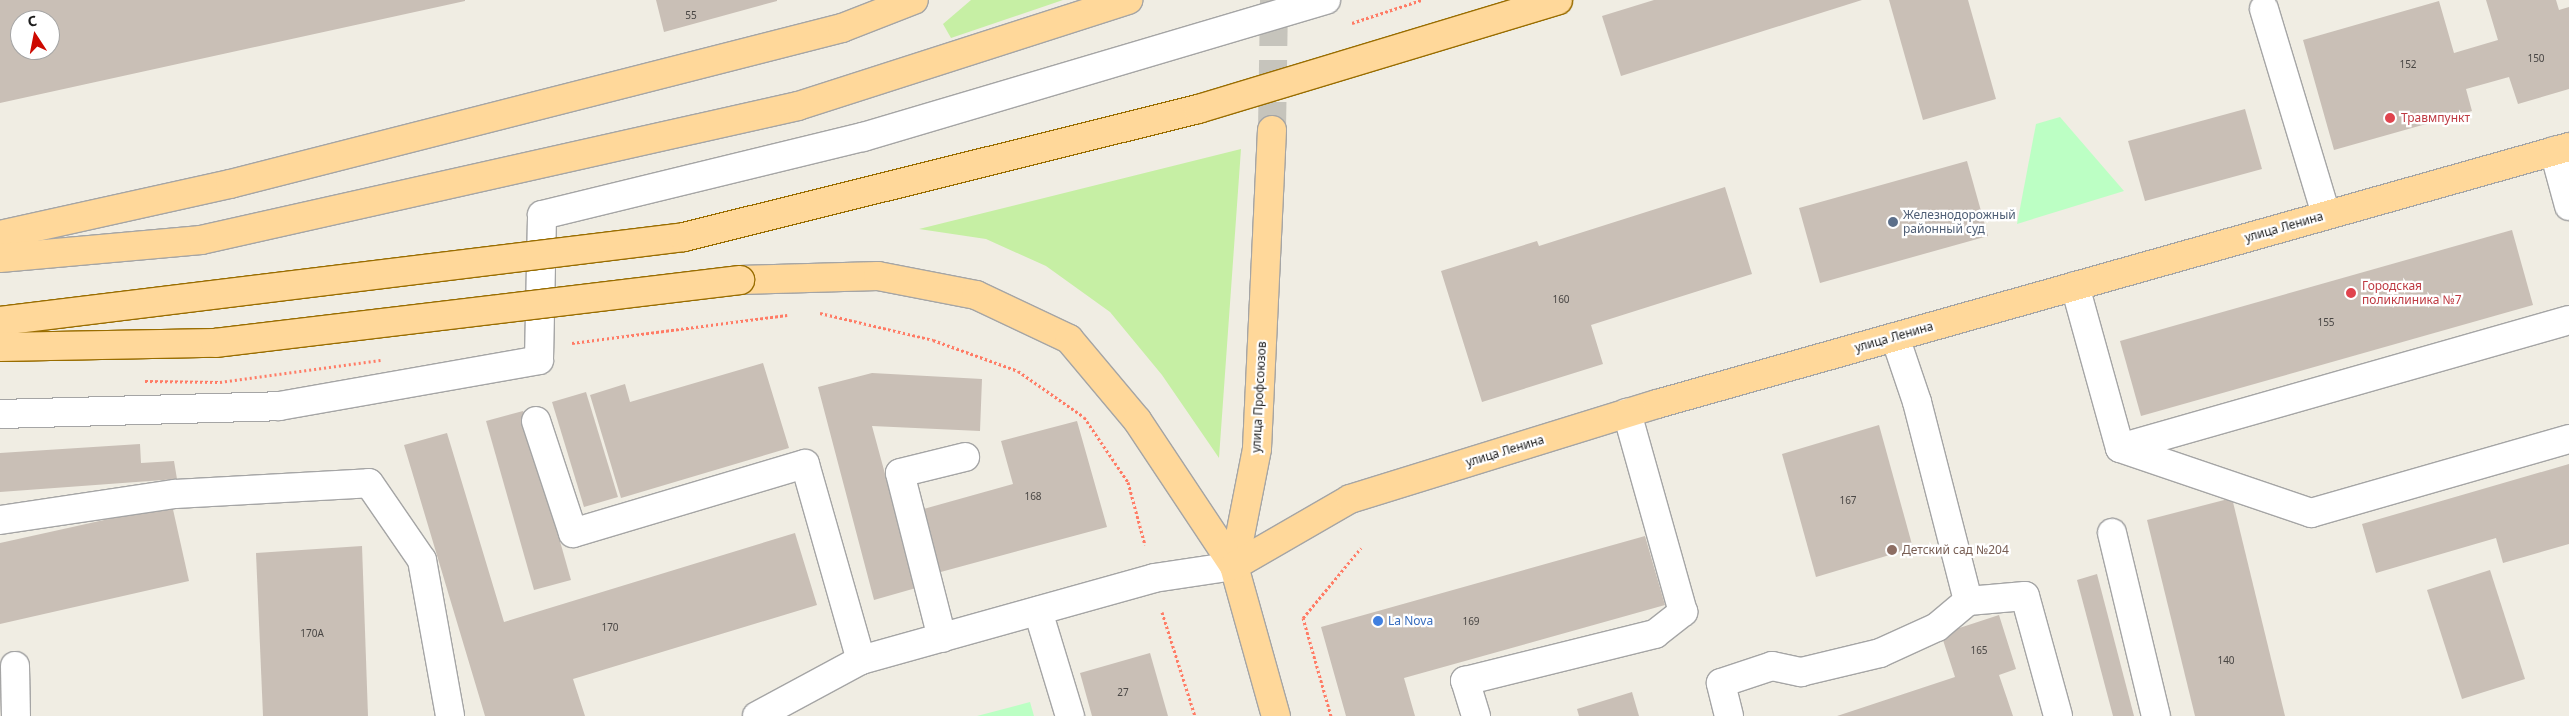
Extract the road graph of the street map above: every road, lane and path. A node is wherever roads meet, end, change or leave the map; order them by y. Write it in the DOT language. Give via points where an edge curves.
graph roads {
  1 [pos="914,0"];
  2 [pos="1128,0"];
  3 [pos="1326,0"];
  4 [pos="1421,0"];
  5 [pos="1558,0"];
  6 [pos="1400,8"];
  7 [pos="2264,8"];
  8 [pos="1272,130"];
  9 [pos="2561,149"];
  10 [pos="2569,206"];
  11 [pos="2326,215"];
  12 [pos="0,235"];
  13 [pos="0,258"];
  14 [pos="2075,286"];
  15 [pos="762,311"];
  16 [pos="789,312"];
  17 [pos="816,312"];
  18 [pos="796,314"];
  19 [pos="2569,320"];
  20 [pos="0,321"];
  21 [pos="1895,337"];
  22 [pos="0,347"];
  23 [pos="540,348"];
  24 [pos="1627,413"];
  25 [pos="0,414"];
  26 [pos="536,421"];
  27 [pos="2569,439"];
  28 [pos="2120,448"];
  29 [pos="965,457"];
  30 [pos="0,520"];
  31 [pos="2112,533"];
  32 [pos="1361,548"];
  33 [pos="1234,566"];
  34 [pos="1154,578"];
  35 [pos="1968,601"];
  36 [pos="1038,611"];
  37 [pos="1166,628"];
  38 [pos="942,638"];
  39 [pos="861,660"];
  40 [pos="14,666"];
  41 [pos="16,716"];
  42 [pos="450,716"];
  43 [pos="757,716"];
  44 [pos="1070,716"];
  45 [pos="1195,716"];
  46 [pos="1276,716"];
  47 [pos="1331,716"];
  48 [pos="1476,716"];
  49 [pos="1730,716"];
  50 [pos="2058,716"];
  51 [pos="2156,716"];
  1 -- 12 [label="main road" via="832,31 230,184"];
  2 -- 13 [label="main road" via="789,108 202,240"];
  3 -- 23 [label="lane" via="863,137 542,215"];
  4 -- 6 [label="path"];
  5 -- 20 [label="main road, bridge" via="1198,109 684,237"];
  7 -- 11 [label="lane"];
  8 -- 33 [label="main road, улица Профсоюзов" via="1257,449"];
  9 -- 10 [label="lane"];
  9 -- 11 [label="main road, улица Ленина"];
  11 -- 14 [label="main road, улица Ленина"];
  14 -- 21 [label="main road, улица Ленина"];
  14 -- 28 [label="lane"];
  15 -- 16 [label="path"];
  17 -- 34 [label="path" via="933,340 1018,371 1084,416 1128,482"];
  18 -- 23 [label="path"];
  19 -- 28 [label="lane"];
  21 -- 24 [label="main road, улица Ленина"];
  21 -- 35 [label="lane" via="1917,402"];
  22 -- 33 [label="main road, bridge" via="215,342 740,280 878,276 976,295 1069,339 1136,420"];
  23 -- 25 [label="lane" via="539,360 279,406"];
  24 -- 33 [label="main road, улица Ленина" via="1350,499"];
  24 -- 48 [label="lane" via="1683,612 1655,634 1465,682"];
  26 -- 39 [label="lane" via="574,533 805,464"];
  27 -- 28 [label="lane" via="2311,512"];
  29 -- 38 [label="lane" via="900,473"];
  30 -- 42 [label="lane" via="175,494 370,483 422,560"];
  31 -- 51 [label="lane"];
  32 -- 47 [label="path" via="1303,618"];
  33 -- 34 [label="lane"];
  33 -- 46 [label="main road, улица Профсоюзов"];
  34 -- 36 [label="lane"];
  35 -- 49 [label="lane" via="1937,627 1880,653 1801,672 1772,666 1721,683"];
  35 -- 50 [label="lane" via="2025,596"];
  36 -- 38 [label="lane"];
  36 -- 44 [label="lane"];
  37 -- 45 [label="path"];
  38 -- 39 [label="lane"];
  39 -- 43 [label="lane"];
  40 -- 41 [label="lane"];
}
